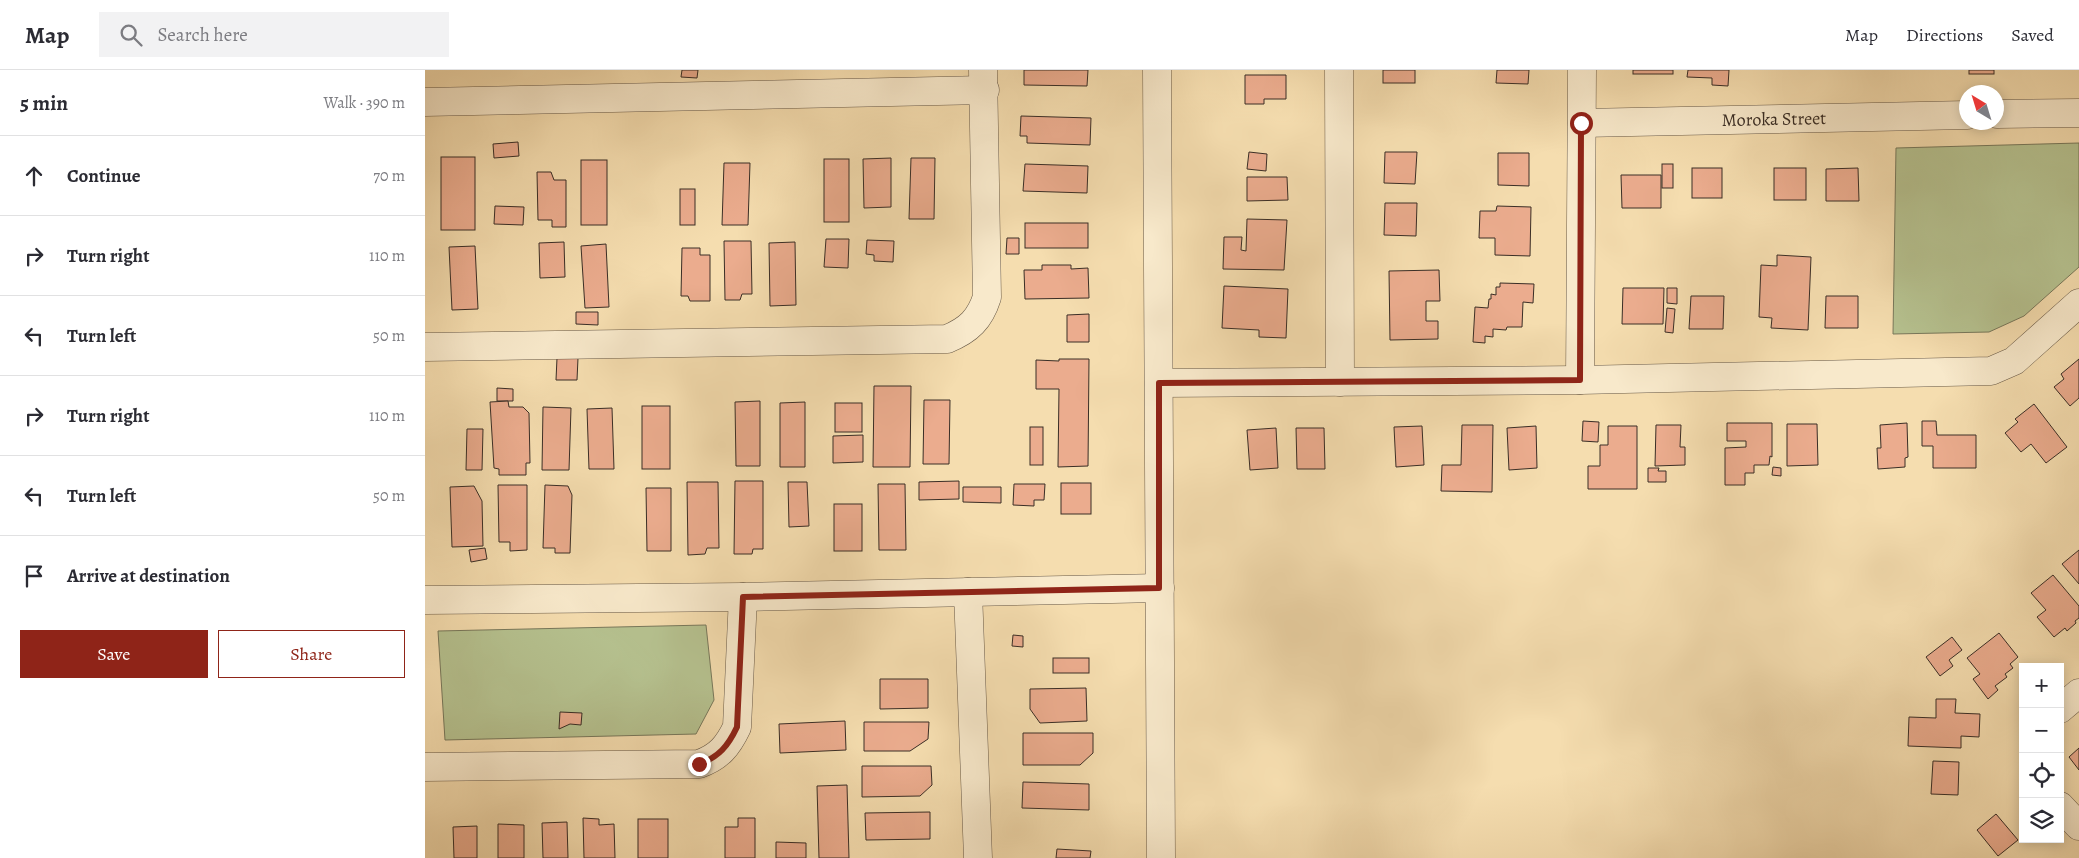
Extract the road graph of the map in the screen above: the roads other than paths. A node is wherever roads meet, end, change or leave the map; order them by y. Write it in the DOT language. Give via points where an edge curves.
graph roads {
  1 [pos="1157,70"];
  2 [pos="1339,70"];
  3 [pos="1582,70"];
  4 [pos="984,80"];
  5 [pos="425,102"];
  6 [pos="2079,112"];
  7 [pos="2004,114"];
  8 [pos="1959,115"];
  9 [pos="1581,123"];
  10 [pos="2079,303"];
  11 [pos="425,347"];
  12 [pos="1580,380"];
  13 [pos="1340,382"];
  14 [pos="1159,383"];
  15 [pos="1159,588"];
  16 [pos="968,592"];
  17 [pos="743,597"];
  18 [pos="425,600"];
  19 [pos="2079,693"];
  20 [pos="2061,708"];
  21 [pos="425,767"];
  22 [pos="2064,810"];
  23 [pos="2079,826"];
  24 [pos="978,858"];
  25 [pos="1161,858"];
  1 -- 14 [label="street"];
  2 -- 13 [label="street"];
  3 -- 9 [label="street"];
  4 -- 5 [label="street"];
  4 -- 11 [label="street" via="987,297 983,311 961,333 947,339"];
  6 -- 7 [label="street"];
  8 -- 9 [label="street, Moroka Street"];
  9 -- 12 [label="street"];
  10 -- 12 [label="street" via="2014,360 1991,371"];
  12 -- 13 [label="street"];
  13 -- 14 [label="street"];
  14 -- 15 [label="street"];
  15 -- 16 [label="street"];
  15 -- 25 [label="street"];
  16 -- 17 [label="street"];
  16 -- 24 [label="street"];
  17 -- 18 [label="street"];
  17 -- 21 [label="street" via="737,727 726,747 711,760 699,764"];
  19 -- 20 [label="street"];
  22 -- 23 [label="street"];
}
